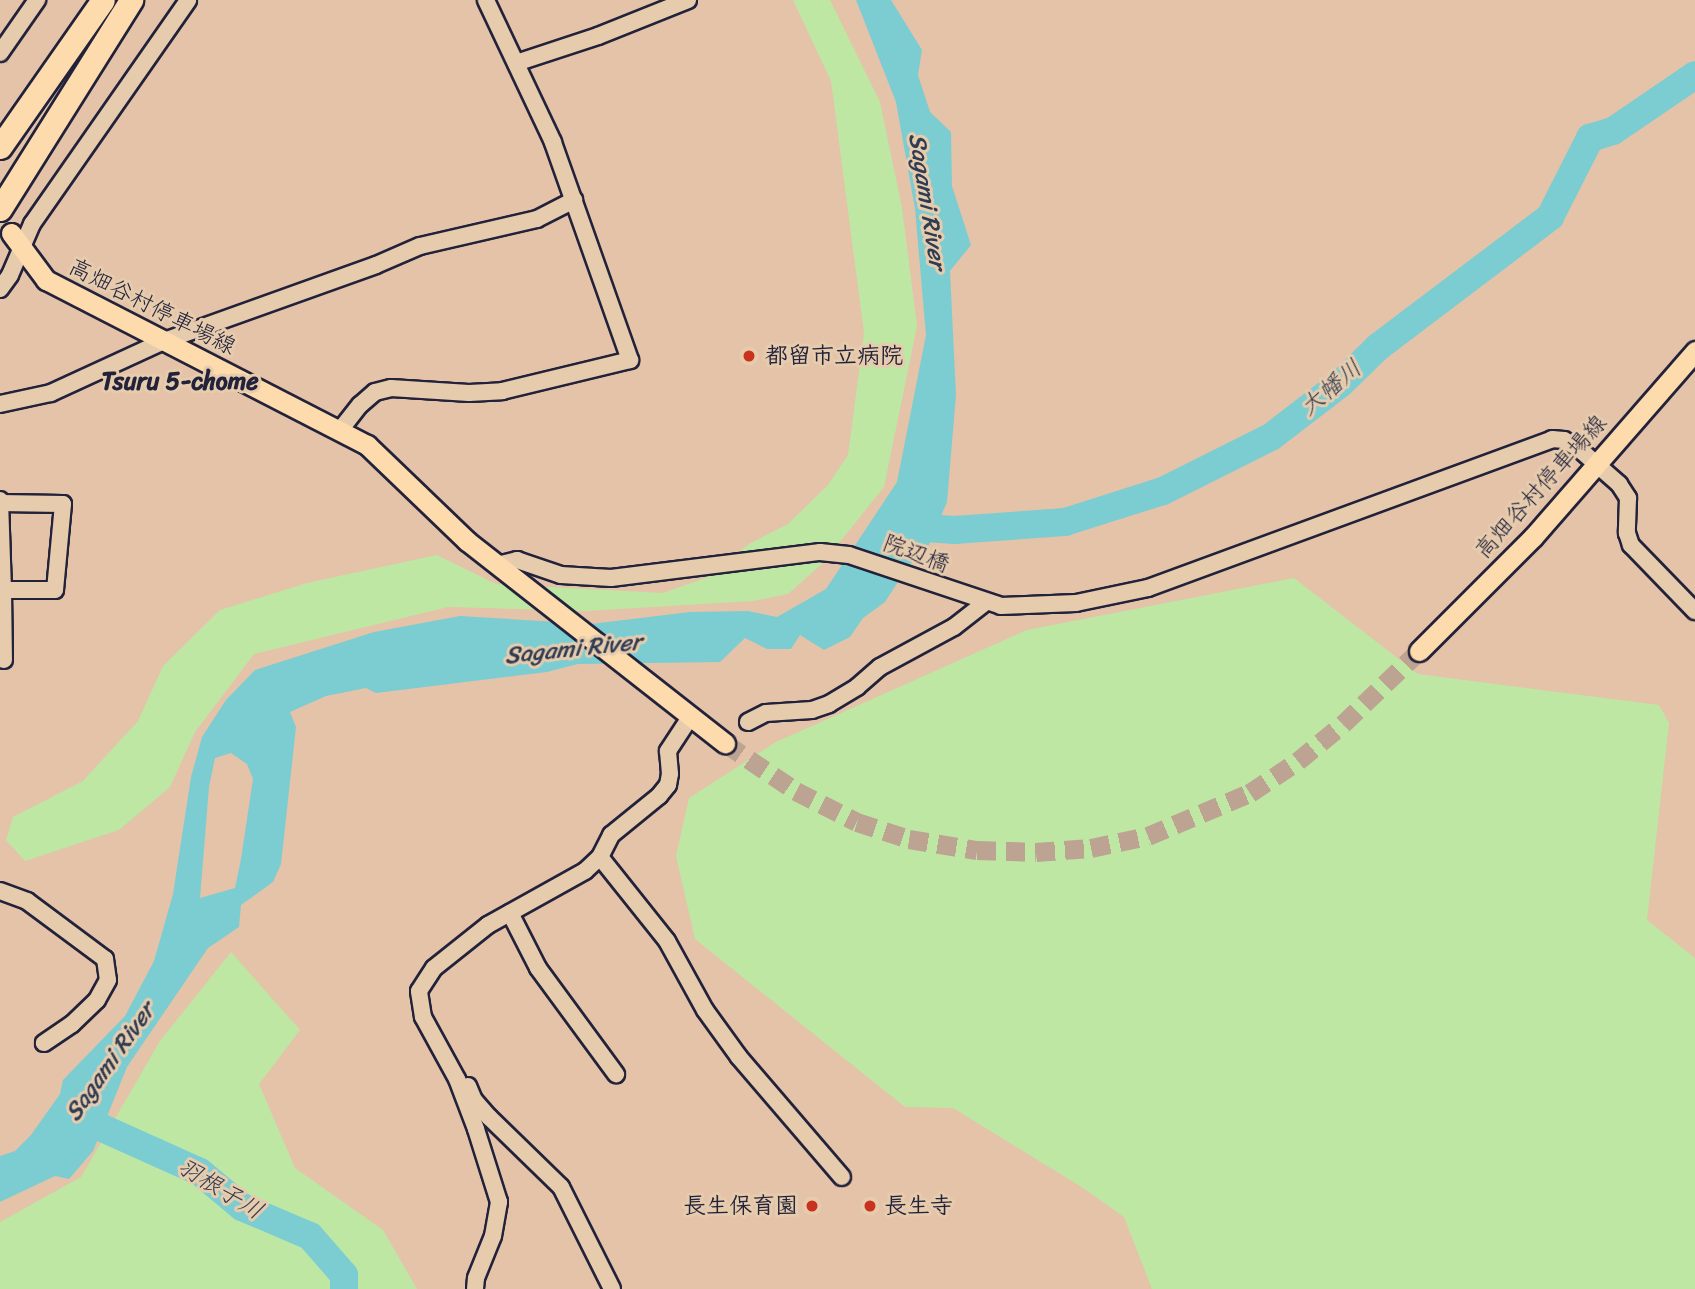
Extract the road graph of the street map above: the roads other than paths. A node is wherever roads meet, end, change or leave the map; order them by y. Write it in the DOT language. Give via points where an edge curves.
graph roads {
  1 [pos="37,0"];
  2 [pos="103,0"];
  3 [pos="130,0"];
  4 [pos="188,0"];
  5 [pos="486,0"];
  6 [pos="688,0"];
  7 [pos="0,53"];
  8 [pos="516,63"];
  9 [pos="0,147"];
  10 [pos="0,183"];
  11 [pos="574,200"];
  12 [pos="0,209"];
  13 [pos="10,233"];
  14 [pos="22,251"];
  15 [pos="0,289"];
  16 [pos="164,341"];
  17 [pos="1695,351"];
  18 [pos="0,404"];
  19 [pos="341,429"];
  20 [pos="1597,464"];
  21 [pos="0,501"];
  22 [pos="497,565"];
  23 [pos="1,590"];
  24 [pos="986,602"];
  25 [pos="1695,611"];
  26 [pos="1419,651"];
  27 [pos="4,660"];
  28 [pos="687,713"];
  29 [pos="748,722"];
  30 [pos="725,743"];
  31 [pos="600,857"];
  32 [pos="0,891"];
  33 [pos="510,913"];
  34 [pos="44,1043"];
  35 [pos="451,1068"];
  36 [pos="616,1074"];
  37 [pos="842,1177"];
  38 [pos="475,1289"];
  39 [pos="612,1289"];
  1 -- 7 [label="street"];
  2 -- 9 [label="highway"];
  3 -- 10 [label="highway"];
  3 -- 12 [label="highway"];
  4 -- 14 [label="street" via="32,224"];
  5 -- 8 [label="street"];
  6 -- 8 [label="street"];
  8 -- 11 [label="street"];
  11 -- 16 [label="street" via="537,219 420,246"];
  11 -- 19 [label="street" via="630,360 502,391 383,390 360,405"];
  13 -- 14 [label="main road, 高畑谷村停車場線"];
  14 -- 15 [label="street"];
  14 -- 16 [label="main road, 高畑谷村停車場線" via="46,281"];
  16 -- 18 [label="street" via="51,393"];
  16 -- 19 [label="main road, 高畑谷村停車場線"];
  17 -- 20 [label="main road, 高畑谷村停車場線"];
  19 -- 22 [label="main road, 高畑谷村停車場線" via="366,445"];
  20 -- 24 [label="street, 院辺橋" via="1564,440 1552,439 1148,588 1076,603 1016,608"];
  20 -- 25 [label="street, 院辺橋" via="1628,498 1626,533 1631,545"];
  20 -- 26 [label="main road, 高畑谷村停車場線" via="1533,537"];
  21 -- 23 [label="street"];
  21 -- 23 [label="street" via="62,505 55,590"];
  22 -- 24 [label="street, 院辺橋" via="517,560 561,575 611,578 820,552 849,555"];
  22 -- 28 [label="main road, 高畑谷村停車場線"];
  23 -- 27 [label="street"];
  24 -- 29 [label="street" via="954,627 880,667 829,704 812,710 766,713"];
  28 -- 30 [label="main road"];
  28 -- 31 [label="street" via="668,751 667,785 611,835"];
  31 -- 33 [label="street" via="586,871"];
  31 -- 37 [label="street" via="667,941 705,1010 738,1057"];
  32 -- 34 [label="street" via="27,901 105,959 108,980 97,1000"];
  33 -- 35 [label="street" via="434,968 419,991 423,1017"];
  33 -- 36 [label="street" via="538,968"];
  35 -- 38 [label="street" via="477,1129 499,1202"];
  35 -- 39 [label="street" via="463,1073 474,1100 561,1187"];
}
